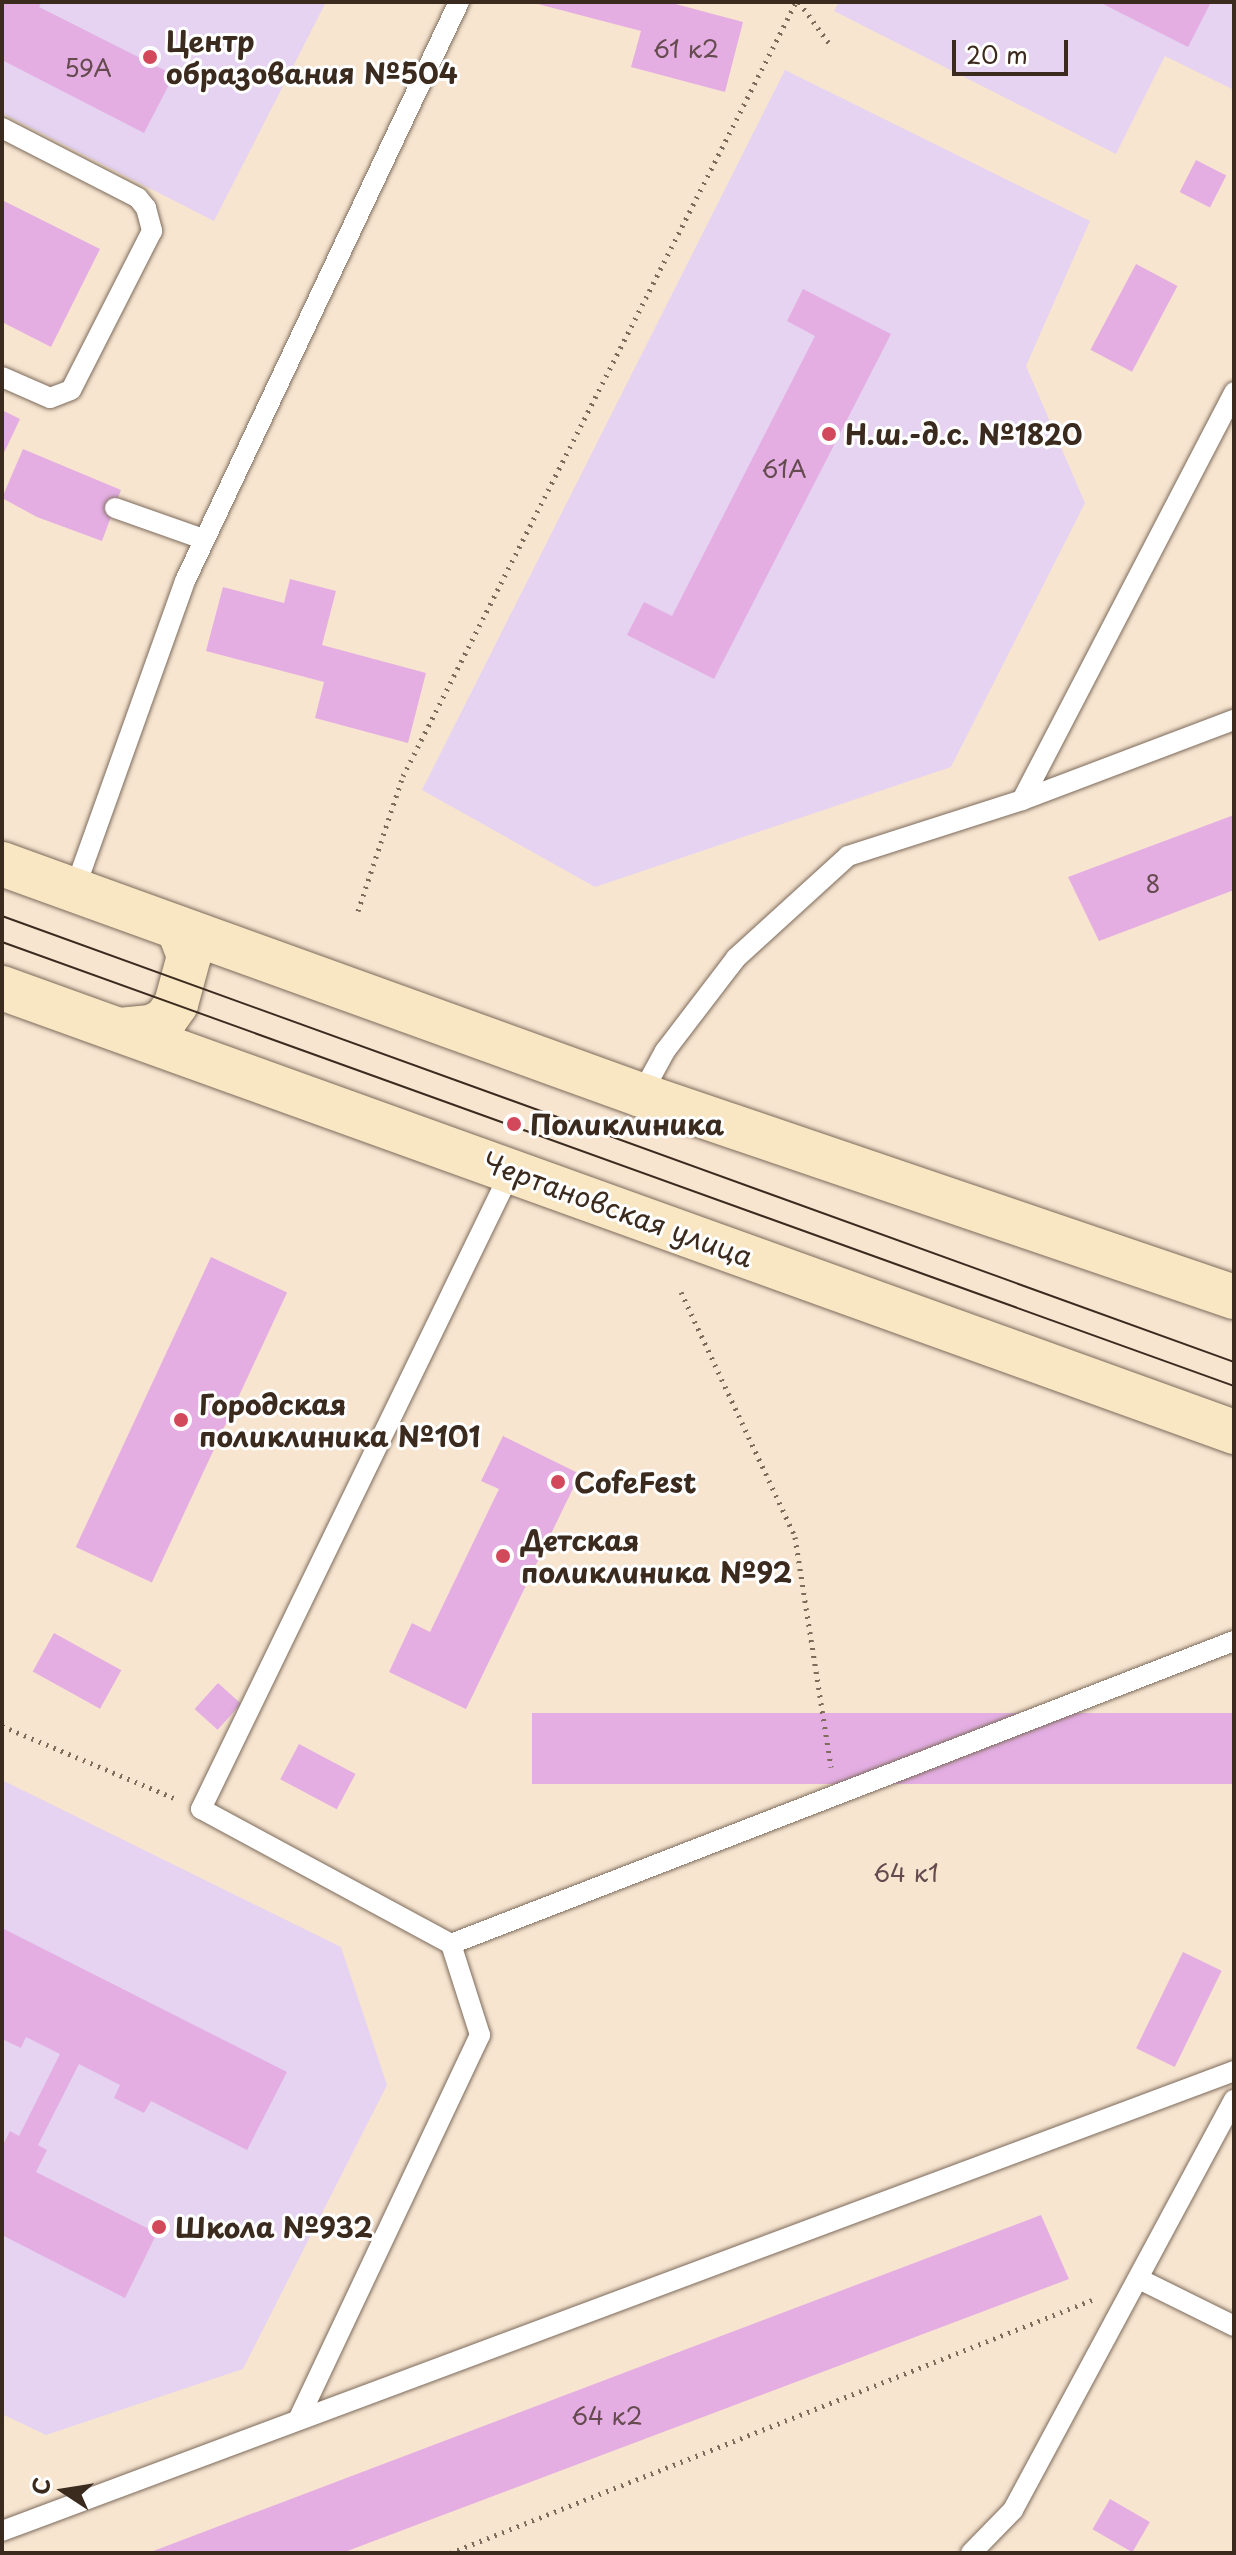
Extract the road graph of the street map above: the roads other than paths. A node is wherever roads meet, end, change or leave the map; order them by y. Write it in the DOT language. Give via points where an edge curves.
graph roads {
  1 [pos="459,2"];
  2 [pos="2,128"];
  3 [pos="2,377"];
  4 [pos="1234,392"];
  5 [pos="115,508"];
  6 [pos="203,539"];
  7 [pos="1234,720"];
  8 [pos="1022,800"];
  9 [pos="2,864"];
  10 [pos="74,891"];
  11 [pos="178,928"];
  12 [pos="2,988"];
  13 [pos="120,1030"];
  14 [pos="641,1095"];
  15 [pos="511,1171"];
  16 [pos="1234,1297"];
  17 [pos="1234,1432"];
  18 [pos="1234,1641"];
  19 [pos="451,1944"];
  20 [pos="1234,2071"];
  21 [pos="1234,2100"];
  22 [pos="1141,2280"];
  23 [pos="1234,2326"];
  24 [pos="298,2420"];
  25 [pos="2,2531"];
  26 [pos="971,2553"];
  1 -- 6 [label="lane"];
  2 -- 3 [label="lane" via="138,198 152,231 71,390 50,398"];
  4 -- 8 [label="lane"];
  5 -- 6 [label="lane"];
  6 -- 10 [label="lane"];
  7 -- 8 [label="lane"];
  8 -- 14 [label="lane" via="848,856 736,958 665,1051"];
  9 -- 10 [label="main road"];
  10 -- 11 [label="main road"];
  11 -- 13 [label="main road" via="189,956 176,1004 165,1020 151,1027"];
  11 -- 14 [label="main road"];
  12 -- 13 [label="main road, Чертановская улица"];
  13 -- 15 [label="main road, Чертановская улица"];
  14 -- 16 [label="main road"];
  15 -- 17 [label="main road, Чертановская улица"];
  15 -- 19 [label="lane" via="201,1809"];
  18 -- 19 [label="lane"];
  19 -- 24 [label="lane" via="480,2035"];
  20 -- 24 [label="lane"];
  21 -- 22 [label="lane"];
  22 -- 23 [label="lane"];
  22 -- 26 [label="lane" via="1013,2510"];
  24 -- 25 [label="lane"];
}
